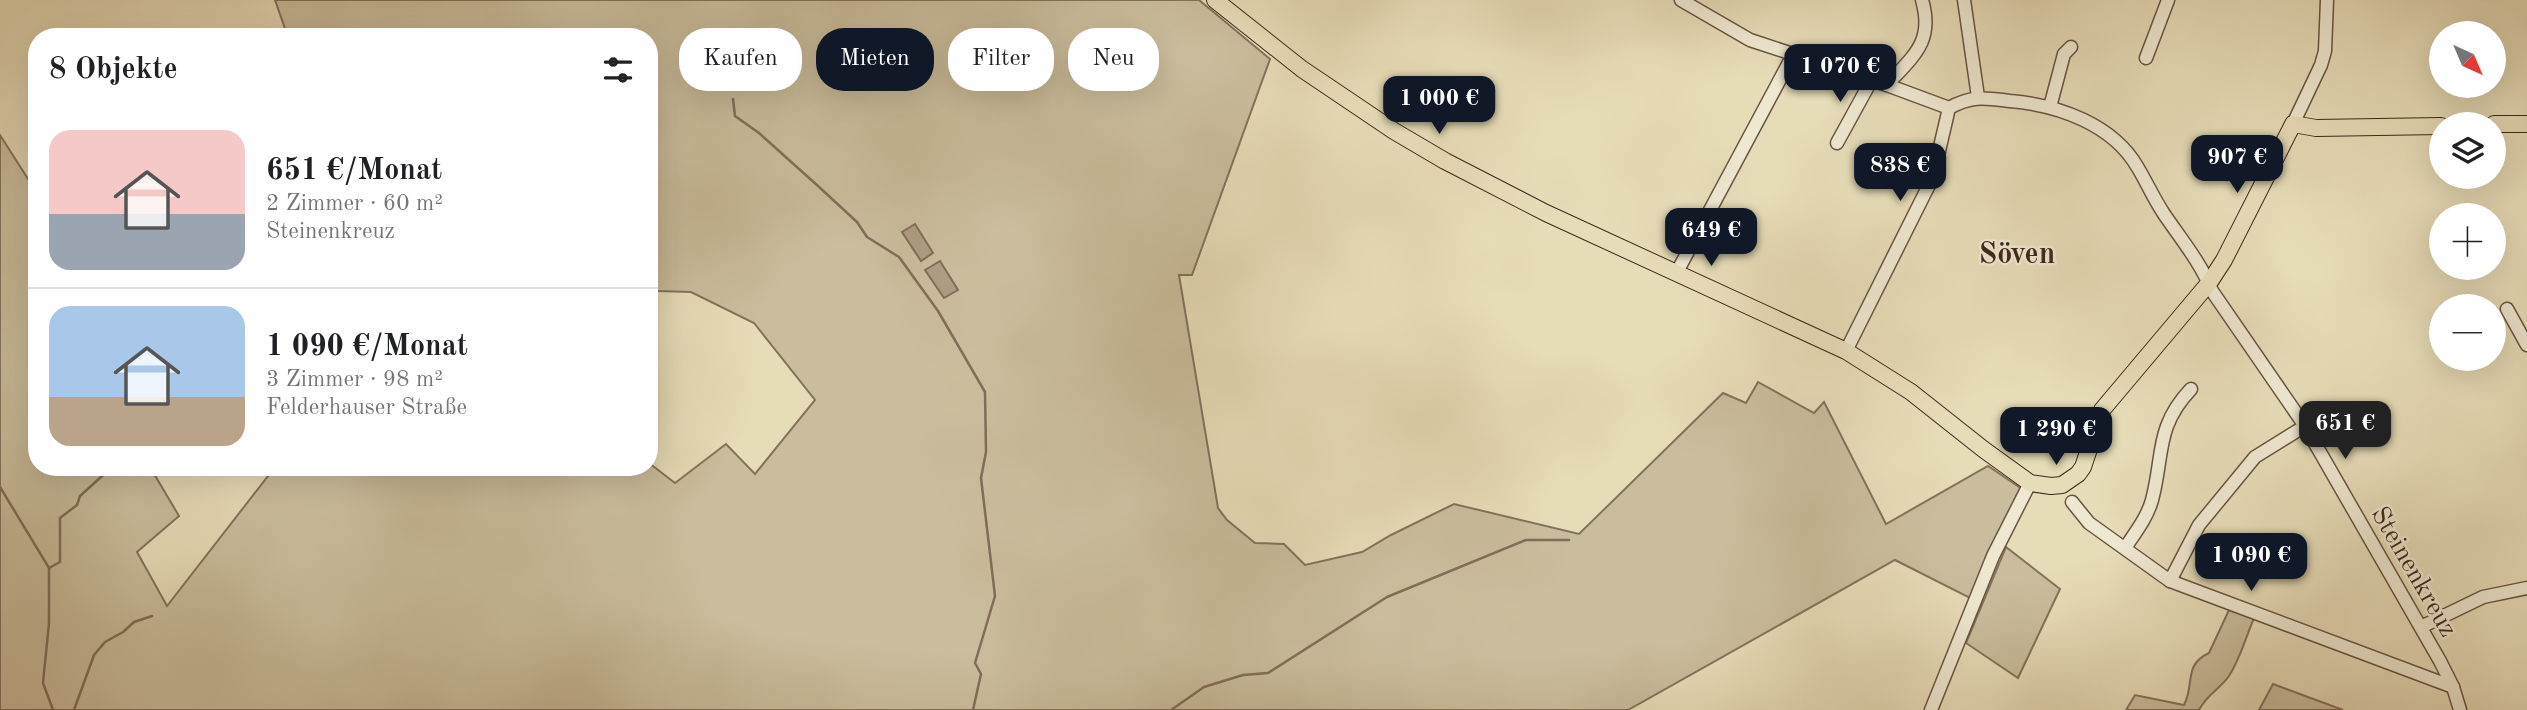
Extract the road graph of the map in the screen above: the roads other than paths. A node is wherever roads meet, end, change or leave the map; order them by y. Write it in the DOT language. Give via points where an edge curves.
graph roads {
  1 [pos="1215,0"];
  2 [pos="1681,0"];
  3 [pos="1922,0"];
  4 [pos="1964,0"];
  5 [pos="2168,0"];
  6 [pos="2327,0"];
  7 [pos="2071,47"];
  8 [pos="1793,55"];
  9 [pos="2146,58"];
  10 [pos="1871,81"];
  11 [pos="1887,85"];
  12 [pos="1978,97"];
  13 [pos="2050,107"];
  14 [pos="1949,108"];
  15 [pos="2293,124"];
  16 [pos="2506,124"];
  17 [pos="2527,124"];
  18 [pos="2429,125"];
  19 [pos="1837,144"];
  20 [pos="1677,272"];
  21 [pos="2208,283"];
  22 [pos="2507,309"];
  23 [pos="2527,345"];
  24 [pos="1846,351"];
  25 [pos="2191,389"];
  26 [pos="2305,425"];
  27 [pos="2030,483"];
  28 [pos="2072,502"];
  29 [pos="2125,548"];
  30 [pos="2170,581"];
  31 [pos="2527,589"];
  32 [pos="2421,626"];
  33 [pos="2453,687"];
  34 [pos="1931,710"];
  35 [pos="2460,710"];
  1 -- 20 [label="main road" via="1302,69 1425,149 1546,214"];
  2 -- 8 [label="street" via="1750,40"];
  3 -- 11 [label="street" via="1927,27 1923,42"];
  4 -- 12 [label="street"];
  5 -- 9 [label="street"];
  6 -- 15 [label="street" via="2325,51"];
  7 -- 13 [label="street" via="2064,54"];
  8 -- 10 [label="street"];
  8 -- 20 [label="street"];
  10 -- 11 [label="street"];
  10 -- 19 [label="street"];
  11 -- 14 [label="street"];
  12 -- 13 [label="street, Steinenkreuz"];
  12 -- 14 [label="street"];
  13 -- 21 [label="street, Steinenkreuz" via="2084,121 2121,146"];
  14 -- 24 [label="street" via="1933,177"];
  15 -- 18 [label="main road" via="2316,128"];
  15 -- 21 [label="main road"];
  16 -- 17 [label="main road"];
  20 -- 24 [label="main road"];
  21 -- 26 [label="street, Steinenkreuz"];
  21 -- 27 [label="main road" via="2102,410 2078,474 2062,485"];
  22 -- 23 [label="street"];
  24 -- 27 [label="main road" via="1911,392"];
  25 -- 29 [label="street" via="2164,430 2152,500"];
  26 -- 30 [label="street" via="2255,457 2199,525"];
  26 -- 32 [label="street, Steinenkreuz"];
  27 -- 34 [label="street" via="1993,556"];
  28 -- 29 [label="street" via="2089,523"];
  29 -- 30 [label="street"];
  30 -- 33 [label="street"];
  31 -- 32 [label="street" via="2483,597"];
  32 -- 33 [label="street, Steinenkreuz"];
  33 -- 35 [label="street, Steinenkreuz"];
}
